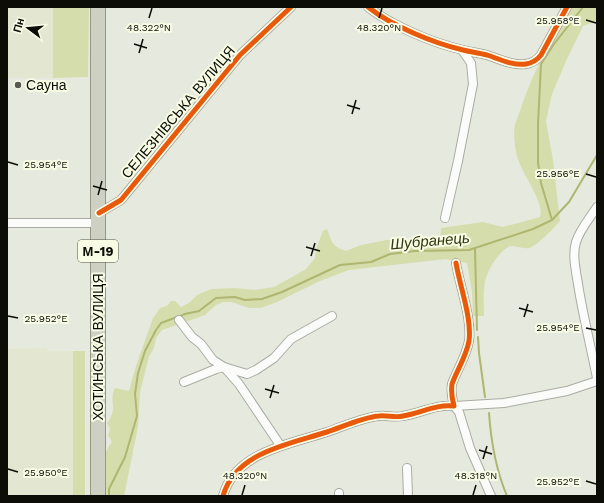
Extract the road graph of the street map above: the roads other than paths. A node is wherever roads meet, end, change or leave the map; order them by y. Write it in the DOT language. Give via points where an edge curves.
graph roads {
  1 [pos="98,7"];
  2 [pos="291,7"];
  3 [pos="368,7"];
  4 [pos="568,7"];
  5 [pos="462,50"];
  6 [pos="597,208"];
  7 [pos="98,218"];
  8 [pos="445,218"];
  9 [pos="7,223"];
  10 [pos="456,263"];
  11 [pos="332,316"];
  12 [pos="179,320"];
  13 [pos="224,367"];
  14 [pos="597,380"];
  15 [pos="184,382"];
  16 [pos="454,406"];
  17 [pos="280,445"];
  18 [pos="407,468"];
  19 [pos="98,496"];
  20 [pos="223,496"];
  21 [pos="408,496"];
  22 [pos="490,496"];
  1 -- 7 [label="highway, ХОТИНСЬКА ВУЛИЦЯ / М-19"];
  2 -- 7 [label="street, СЕЛЕЗНІВСЬКА ВУЛИЦЯ" via="240,55 121,200"];
  3 -- 5 [label="street" via="393,24"];
  4 -- 5 [label="street" via="536,61 514,64"];
  5 -- 8 [label="street" via="471,63 474,84"];
  6 -- 14 [label="street" via="576,242 575,255 580,299"];
  7 -- 9 [label="street"];
  7 -- 19 [label="highway, ХОТИНСЬКА ВУЛИЦЯ / М-19"];
  10 -- 16 [label="street" via="470,332 469,343 452,385"];
  11 -- 13 [label="street" via="291,339 274,358 248,374"];
  12 -- 13 [label="street" via="214,360"];
  13 -- 15 [label="street"];
  13 -- 17 [label="street" via="239,384"];
  14 -- 16 [label="street" via="567,391 504,403"];
  16 -- 17 [label="street" via="432,407 401,417 378,416"];
  16 -- 22 [label="street" via="459,412 470,448"];
  17 -- 20 [label="street" via="251,459 236,472"];
  18 -- 21 [label="street"];
}
